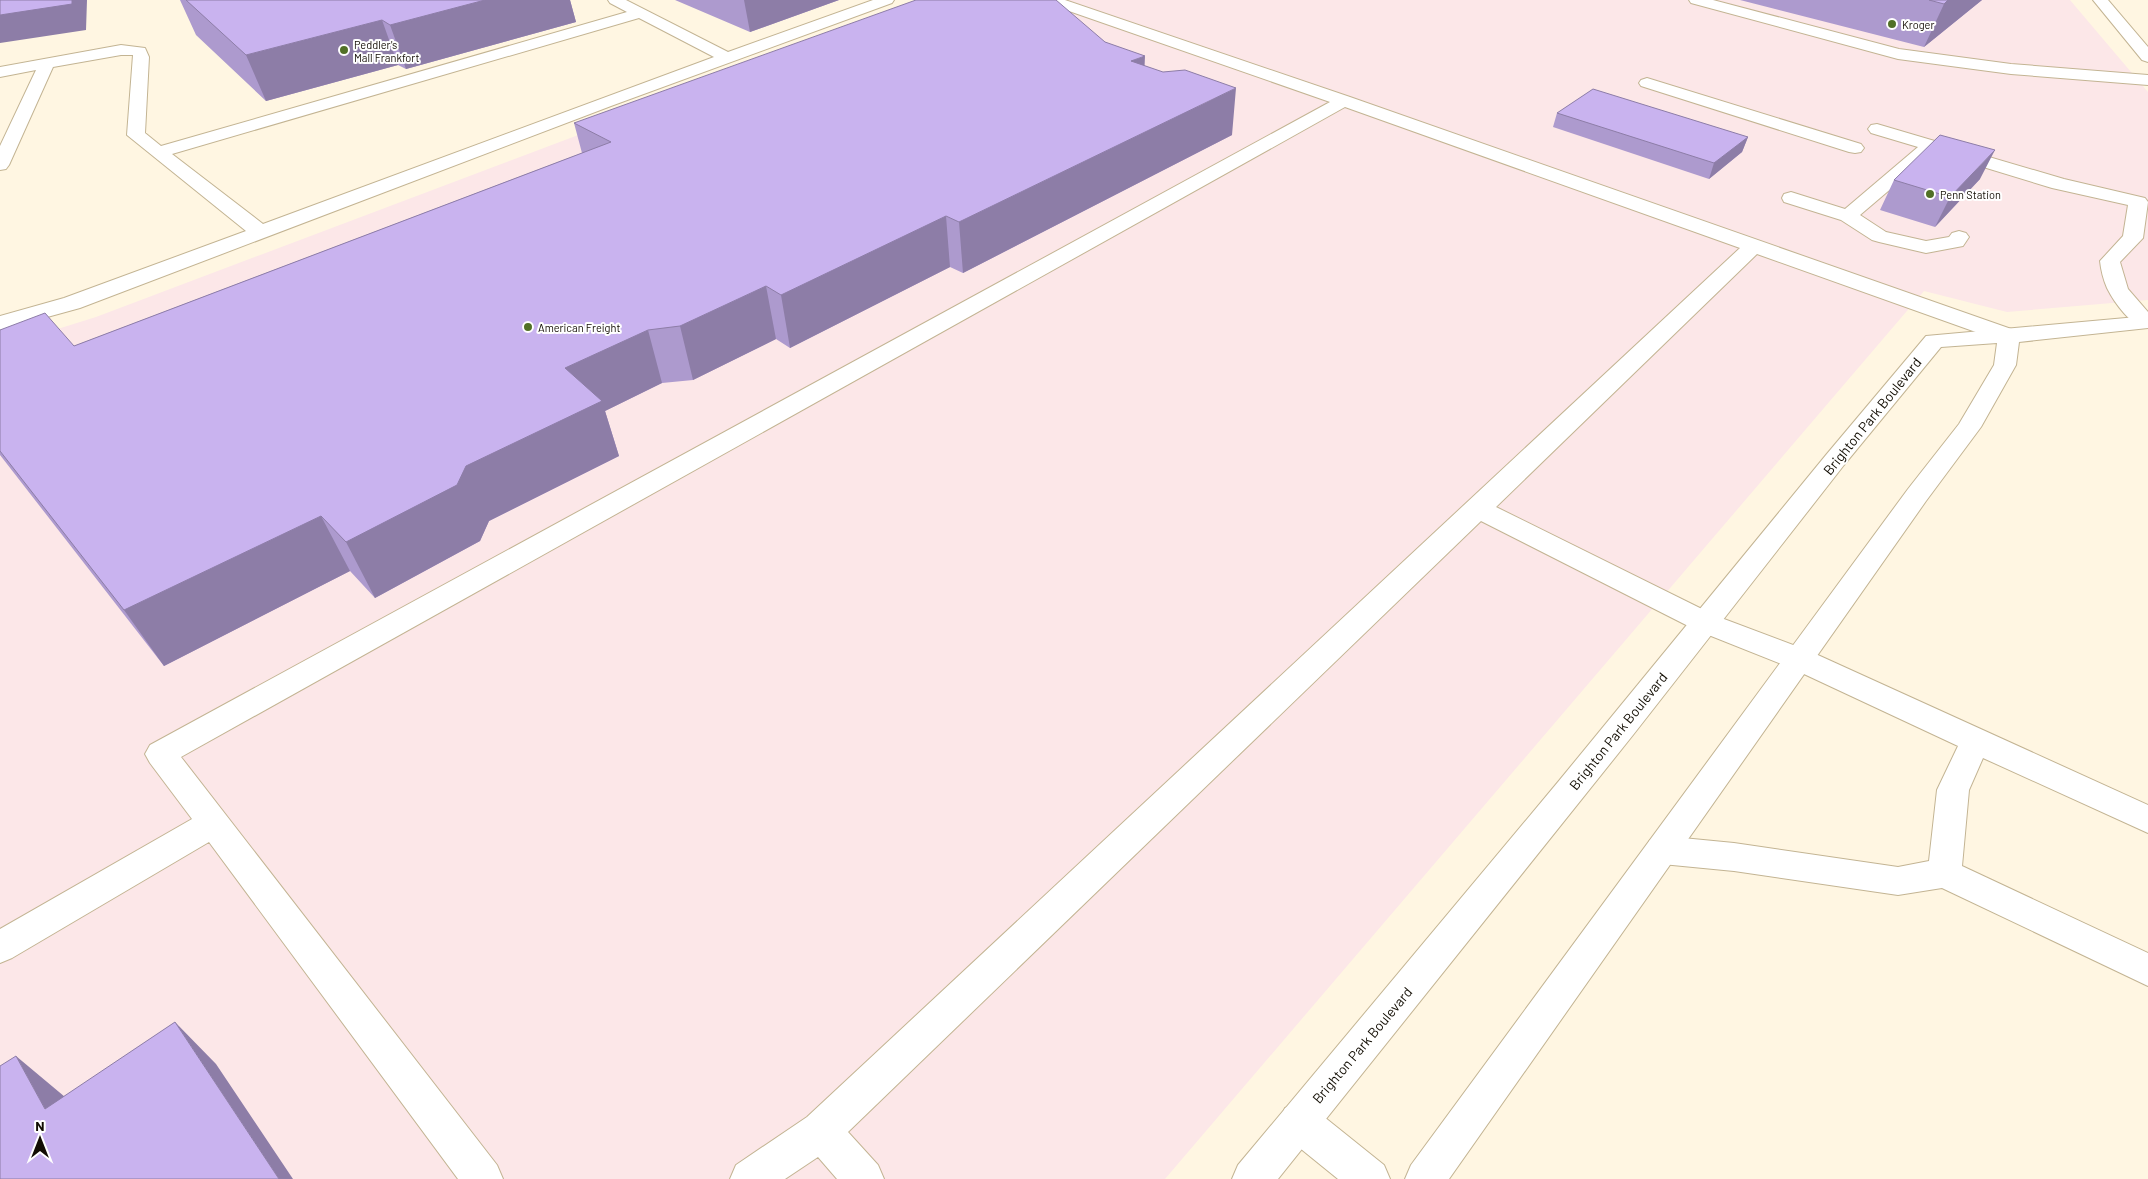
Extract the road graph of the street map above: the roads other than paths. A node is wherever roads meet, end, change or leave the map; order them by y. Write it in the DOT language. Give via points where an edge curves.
graph roads {
  1 [pos="615,0"];
  2 [pos="887,0"];
  3 [pos="1050,0"];
  4 [pos="1696,0"];
  5 [pos="2100,0"];
  6 [pos="640,13"];
  7 [pos="2148,57"];
  8 [pos="728,58"];
  9 [pos="47,63"];
  10 [pos="0,72"];
  11 [pos="2148,80"];
  12 [pos="1647,83"];
  13 [pos="1344,101"];
  14 [pos="1876,129"];
  15 [pos="1930,146"];
  16 [pos="1855,148"];
  17 [pos="159,152"];
  18 [pos="0,165"];
  19 [pos="1791,198"];
  20 [pos="1848,216"];
  21 [pos="260,232"];
  22 [pos="1959,237"];
  23 [pos="1753,247"];
  24 [pos="2147,322"];
  25 [pos="0,323"];
  26 [pos="2009,336"];
  27 [pos="1477,508"];
  28 [pos="1706,623"];
  29 [pos="1799,658"];
  30 [pos="1976,740"];
  31 [pos="2148,820"];
  32 [pos="212,824"];
  33 [pos="1662,850"];
  34 [pos="1944,873"];
  35 [pos="0,947"];
  36 [pos="2148,970"];
  37 [pos="1299,1122"];
  38 [pos="821,1131"];
  39 [pos="483,1179"];
  40 [pos="750,1179"];
  41 [pos="864,1179"];
  42 [pos="1252,1179"];
  43 [pos="1370,1179"];
  44 [pos="1426,1179"];
  1 -- 6 [label="street"];
  2 -- 8 [label="street"];
  3 -- 13 [label="street"];
  4 -- 11 [label="street" via="1898,54 2011,69"];
  5 -- 7 [label="street"];
  6 -- 8 [label="street"];
  6 -- 17 [label="street"];
  8 -- 21 [label="street"];
  9 -- 10 [label="street"];
  9 -- 17 [label="street" via="121,50 139,51 136,134"];
  9 -- 18 [label="street"];
  12 -- 16 [label="street"];
  13 -- 23 [label="street"];
  13 -- 32 [label="street" via="160,754"];
  14 -- 15 [label="street"];
  15 -- 20 [label="street"];
  15 -- 24 [label="street" via="2059,184 2138,202 2133,238 2110,261 2120,295"];
  17 -- 21 [label="street"];
  19 -- 20 [label="street"];
  20 -- 22 [label="street" via="1879,236 1926,247 1956,242"];
  21 -- 25 [label="street" via="72,303"];
  23 -- 26 [label="street"];
  23 -- 27 [label="street"];
  24 -- 26 [label="street, Brighton Park Boulevard"];
  26 -- 28 [label="street, Brighton Park Boulevard" via="1934,341 1828,468"];
  26 -- 29 [label="street" via="2005,365 1969,427"];
  27 -- 28 [label="street"];
  27 -- 38 [label="street"];
  28 -- 29 [label="street"];
  28 -- 37 [label="street, Brighton Park Boulevard"];
  29 -- 30 [label="street"];
  29 -- 33 [label="street"];
  30 -- 31 [label="street"];
  30 -- 34 [label="street" via="1953,790"];
  32 -- 35 [label="street"];
  32 -- 39 [label="street"];
  33 -- 34 [label="street" via="1898,881"];
  33 -- 44 [label="street"];
  34 -- 36 [label="street"];
  37 -- 42 [label="street, Brighton Park Boulevard"];
  37 -- 43 [label="street"];
  38 -- 40 [label="street"];
  38 -- 41 [label="street"];
}
